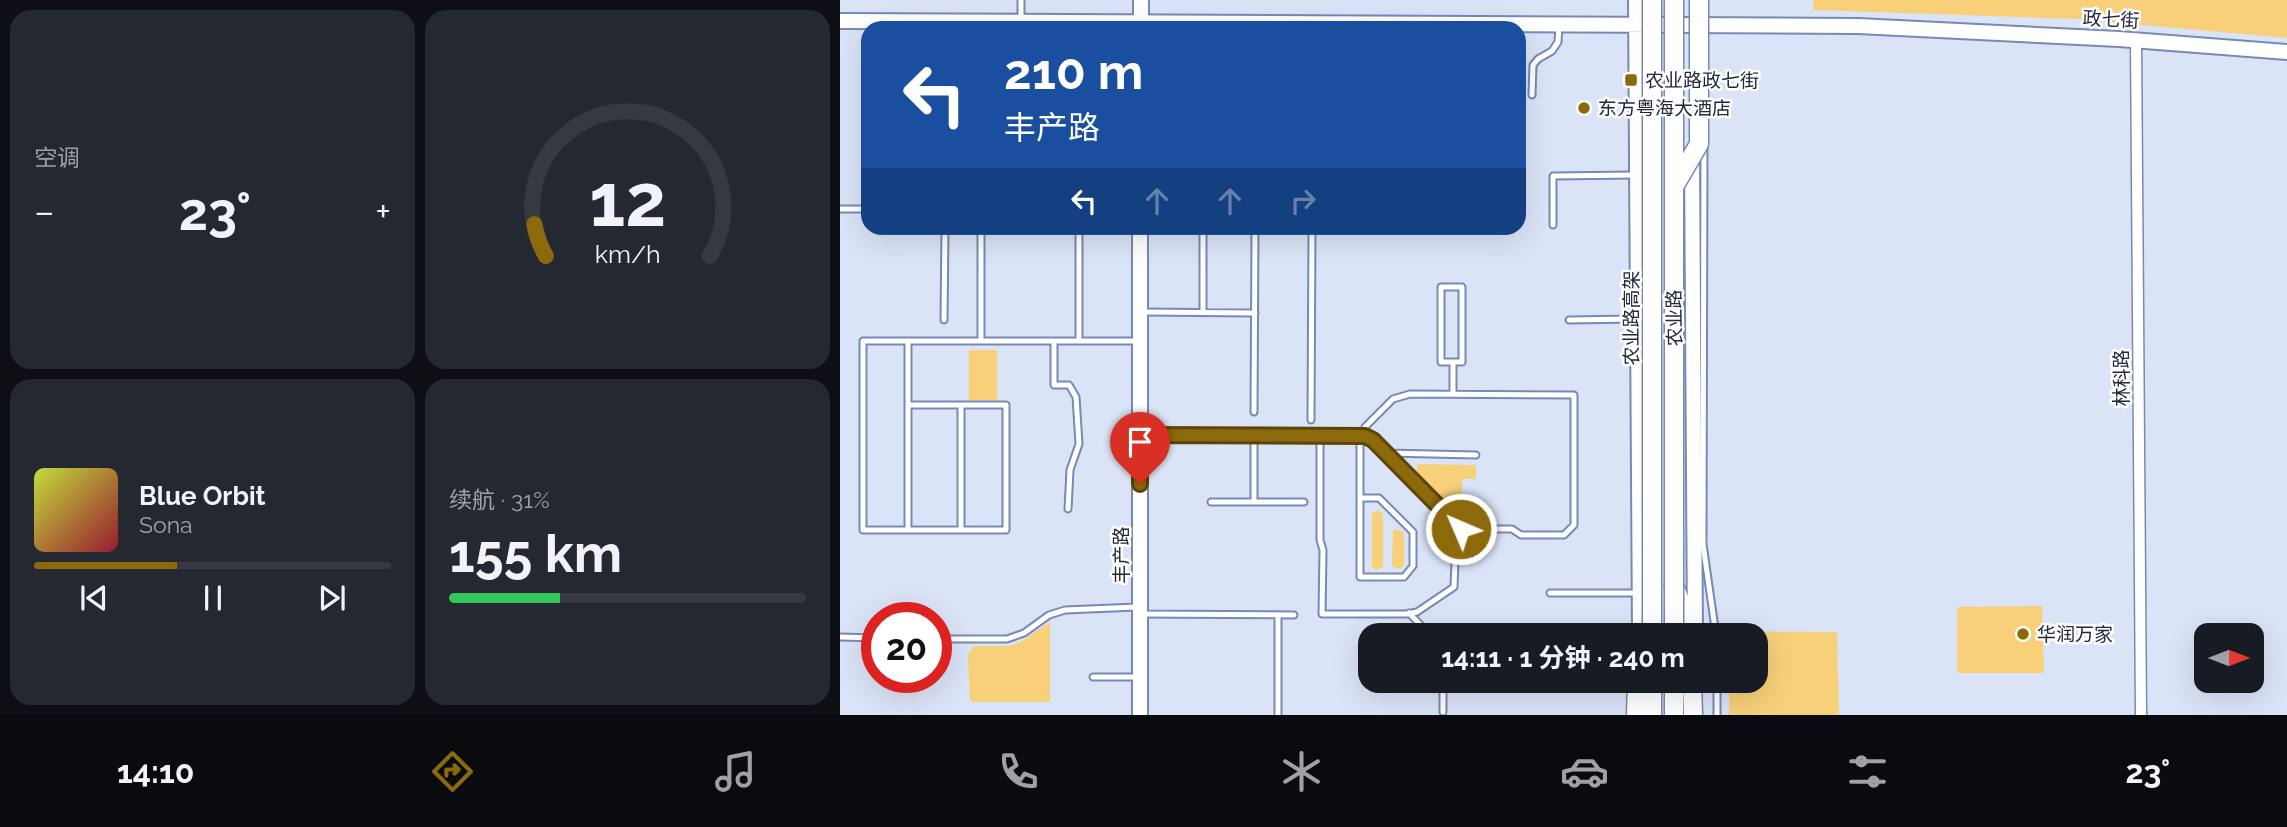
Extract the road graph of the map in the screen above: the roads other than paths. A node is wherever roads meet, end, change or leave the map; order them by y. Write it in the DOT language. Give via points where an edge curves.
graph roads {
  1 [pos="1021,0"];
  2 [pos="1141,0"];
  3 [pos="1638,0"];
  4 [pos="1652,0"];
  5 [pos="1674,0"];
  6 [pos="1691,0"];
  7 [pos="1699,0"];
  8 [pos="840,21"];
  9 [pos="1021,21"];
  10 [pos="1141,21"];
  11 [pos="861,22"];
  12 [pos="1559,25"];
  13 [pos="1526,26"];
  14 [pos="1636,26"];
  15 [pos="1697,26"];
  16 [pos="2136,40"];
  17 [pos="2287,52"];
  18 [pos="1652,68"];
  19 [pos="1532,95"];
  20 [pos="1637,175"];
  21 [pos="1674,188"];
  22 [pos="840,209"];
  23 [pos="861,209"];
  24 [pos="1553,225"];
  25 [pos="945,235"];
  26 [pos="981,235"];
  27 [pos="1140,235"];
  28 [pos="1203,235"];
  29 [pos="1255,235"];
  30 [pos="1311,235"];
  31 [pos="1079,236"];
  32 [pos="1140,312"];
  33 [pos="1203,313"];
  34 [pos="1255,313"];
  35 [pos="1638,319"];
  36 [pos="944,320"];
  37 [pos="1569,320"];
  38 [pos="908,341"];
  39 [pos="981,341"];
  40 [pos="1054,341"];
  41 [pos="1079,341"];
  42 [pos="1140,341"];
  43 [pos="1453,362"];
  44 [pos="1454,394"];
  45 [pos="908,405"];
  46 [pos="961,405"];
  47 [pos="1254,412"];
  48 [pos="1311,421"];
  49 [pos="1140,435"];
  50 [pos="1254,436"];
  51 [pos="1320,436"];
  52 [pos="1365,436"];
  53 [pos="1386,453"];
  54 [pos="1476,455"];
  55 [pos="1360,498"];
  56 [pos="1211,502"];
  57 [pos="1254,502"];
  58 [pos="1304,502"];
  59 [pos="1068,509"];
  60 [pos="1461,529"];
  61 [pos="908,530"];
  62 [pos="961,530"];
  63 [pos="1674,586"];
  64 [pos="1550,593"];
  65 [pos="1646,595"];
  66 [pos="1140,611"];
  67 [pos="1409,613"];
  68 [pos="1278,615"];
  69 [pos="1294,615"];
  70 [pos="1419,623"];
  71 [pos="1642,623"];
  72 [pos="1650,623"];
  73 [pos="1674,623"];
  74 [pos="1687,623"];
  75 [pos="1695,623"];
  76 [pos="1714,623"];
  77 [pos="840,637"];
  78 [pos="861,638"];
  79 [pos="952,639"];
  80 [pos="1093,677"];
  81 [pos="1140,677"];
  82 [pos="1443,693"];
  83 [pos="1638,693"];
  84 [pos="1652,693"];
  85 [pos="1674,693"];
  86 [pos="1693,693"];
  87 [pos="1717,693"];
  88 [pos="1443,712"];
  89 [pos="1140,715"];
  90 [pos="1278,715"];
  91 [pos="1638,715"];
  92 [pos="1652,715"];
  93 [pos="1674,715"];
  94 [pos="1694,715"];
  95 [pos="1717,715"];
  96 [pos="2141,715"];
  1 -- 9 [label="lane"];
  2 -- 10 [label="street"];
  3 -- 14 [label="street, 农业路"];
  3 -- 18 [label="highway, bridge"];
  4 -- 18 [label="highway, 农业路高架, bridge"];
  5 -- 21 [label="highway, bridge"];
  6 -- 15 [label="street, 农业路"];
  7 -- 21 [label="highway, bridge" via="1699,144"];
  8 -- 11 [label="street, 政七街"];
  12 -- 13 [label="street, 政七街"];
  12 -- 14 [label="street, 政七街"];
  12 -- 19 [label="lane" via="1558,42 1533,65"];
  14 -- 15 [label="street, 政七街"];
  14 -- 20 [label="street, 农业路"];
  15 -- 16 [label="street, 政七街" via="1858,26"];
  15 -- 75 [label="street, 农业路"];
  15 -- 76 [label="lane" via="1703,544"];
  16 -- 17 [label="street, 政七街"];
  16 -- 96 [label="street, 林科路"];
  18 -- 65 [label="highway, 农业路高架, bridge"];
  20 -- 24 [label="lane" via="1553,176"];
  20 -- 35 [label="street, 农业路"];
  21 -- 63 [label="highway, bridge"];
  22 -- 23 [label="lane"];
  25 -- 36 [label="lane"];
  26 -- 39 [label="lane"];
  27 -- 32 [label="street, 丰产路"];
  28 -- 33 [label="lane"];
  29 -- 34 [label="lane"];
  30 -- 48 [label="lane"];
  31 -- 41 [label="lane"];
  32 -- 33 [label="lane"];
  32 -- 42 [label="street, 丰产路"];
  33 -- 34 [label="lane"];
  34 -- 47 [label="lane"];
  35 -- 37 [label="lane"];
  35 -- 65 [label="street, 农业路"];
  38 -- 39 [label="lane"];
  38 -- 45 [label="lane"];
  38 -- 61 [label="lane" via="863,341 863,530"];
  39 -- 40 [label="lane"];
  40 -- 41 [label="lane"];
  40 -- 59 [label="lane" via="1054,386 1069,386 1079,416"];
  41 -- 42 [label="lane"];
  42 -- 49 [label="street, 丰产路"];
  43 -- 43 [label="lane" via="1462,362 1462,287 1441,287 1441,362"];
  43 -- 44 [label="lane"];
  44 -- 52 [label="lane" via="1410,394 1393,399 1365,427"];
  44 -- 60 [label="lane" via="1574,395 1574,525 1564,535"];
  45 -- 46 [label="lane"];
  45 -- 61 [label="lane"];
  46 -- 62 [label="lane"];
  46 -- 62 [label="lane" via="1006,405 1006,530"];
  49 -- 50 [label="lane"];
  49 -- 66 [label="street, 丰产路"];
  50 -- 51 [label="lane"];
  50 -- 57 [label="lane"];
  51 -- 52 [label="lane"];
  51 -- 67 [label="lane" via="1322,614"];
  52 -- 53 [label="lane"];
  52 -- 55 [label="lane" via="1360,445"];
  53 -- 54 [label="lane"];
  53 -- 60 [label="lane"];
  55 -- 55 [label="lane" via="1360,577 1404,578 1413,566 1413,532 1379,498"];
  56 -- 57 [label="lane"];
  57 -- 58 [label="lane"];
  60 -- 67 [label="lane" via="1455,537 1454,587"];
  61 -- 62 [label="lane"];
  63 -- 73 [label="highway, bridge"];
  63 -- 74 [label="highway"];
  64 -- 65 [label="lane"];
  65 -- 71 [label="highway, bridge"];
  65 -- 72 [label="highway, 农业路高架, bridge"];
  66 -- 68 [label="lane"];
  66 -- 79 [label="lane" via="1065,610 1007,639"];
  66 -- 81 [label="street, 丰产路"];
  67 -- 70 [label="lane"];
  68 -- 69 [label="lane"];
  68 -- 90 [label="lane"];
  77 -- 78 [label="lane"];
  80 -- 81 [label="lane"];
  81 -- 89 [label="street, 丰产路"];
  82 -- 88 [label="lane"];
  83 -- 91 [label="highway"];
  84 -- 92 [label="highway"];
  85 -- 93 [label="highway"];
  86 -- 94 [label="highway"];
  87 -- 95 [label="lane"];
}
